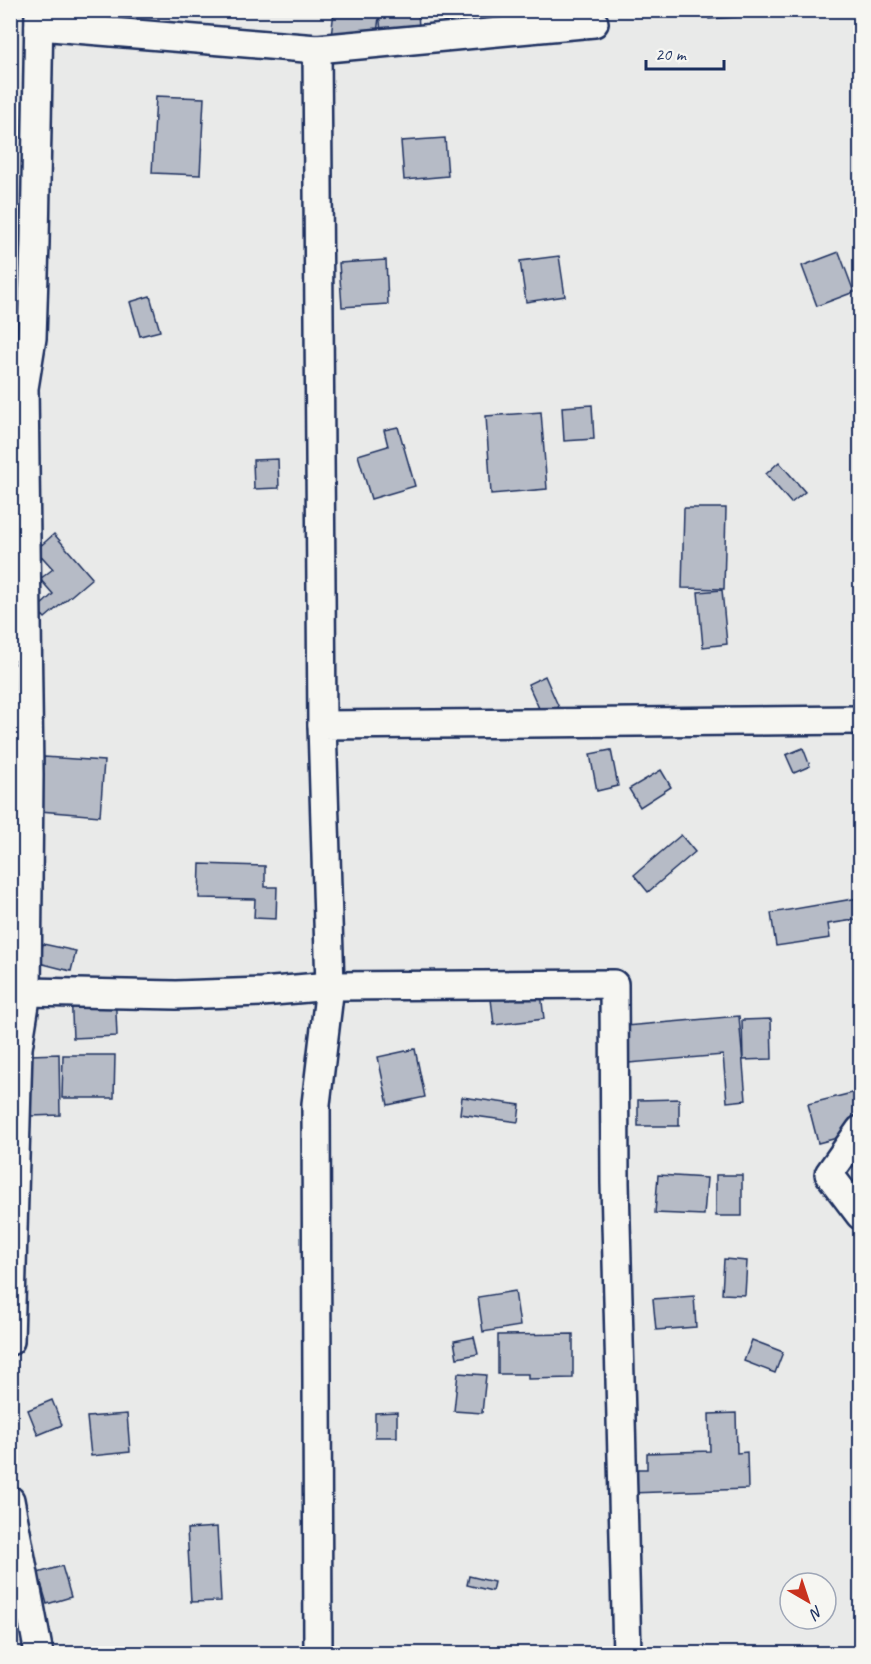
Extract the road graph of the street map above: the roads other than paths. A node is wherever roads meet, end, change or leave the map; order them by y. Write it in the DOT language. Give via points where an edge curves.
graph roads {
  1 [pos="39,19"];
  2 [pos="594,23"];
  3 [pos="317,50"];
  4 [pos="17,389"];
  5 [pos="861,720"];
  6 [pos="322,725"];
  7 [pos="330,987"];
  8 [pos="27,992"];
  9 [pos="861,1130"];
  10 [pos="861,1215"];
  11 [pos="10,1341"];
  12 [pos="10,1500"];
  13 [pos="39,1653"];
  14 [pos="318,1653"];
  15 [pos="627,1653"];
  1 -- 3 [label="street"];
  1 -- 4 [label="street" via="32,338"];
  2 -- 3 [label="street"];
  3 -- 6 [label="street"];
  4 -- 8 [label="street" via="29,775"];
  5 -- 6 [label="street"];
  6 -- 7 [label="street"];
  7 -- 8 [label="street" via="176,995"];
  7 -- 14 [label="street" via="316,1104"];
  7 -- 15 [label="street" via="614,984"];
  8 -- 11 [label="street" via="18,1048"];
  9 -- 10 [label="street" via="829,1174"];
  12 -- 13 [label="street"];
}
